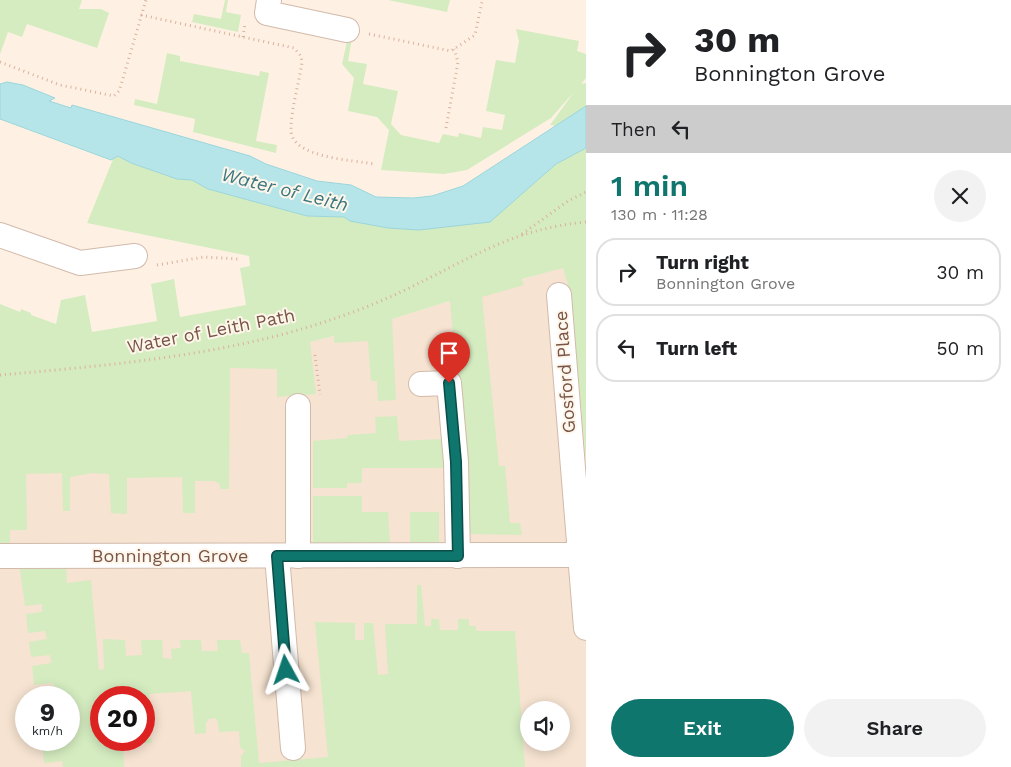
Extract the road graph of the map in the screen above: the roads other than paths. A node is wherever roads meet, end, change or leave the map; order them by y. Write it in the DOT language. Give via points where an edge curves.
graph roads {
  1 [pos="269,0"];
  2 [pos="347,30"];
  3 [pos="0,235"];
  4 [pos="135,256"];
  5 [pos="559,295"];
  6 [pos="421,384"];
  7 [pos="298,406"];
  8 [pos="579,555"];
  9 [pos="0,556"];
  10 [pos="288,556"];
  11 [pos="458,556"];
  12 [pos="586,628"];
  13 [pos="293,748"];
  1 -- 2 [label="street" via="267,13"];
  3 -- 4 [label="street" via="80,263"];
  5 -- 8 [label="street, Gosford Place"];
  6 -- 11 [label="street" via="449,383 456,462"];
  7 -- 10 [label="street"];
  8 -- 11 [label="street, Bonnington Grove"];
  8 -- 12 [label="street, Gosford Place"];
  9 -- 10 [label="street, Bonnington Grove"];
  10 -- 11 [label="street, Bonnington Grove"];
  10 -- 13 [label="street"];
}
